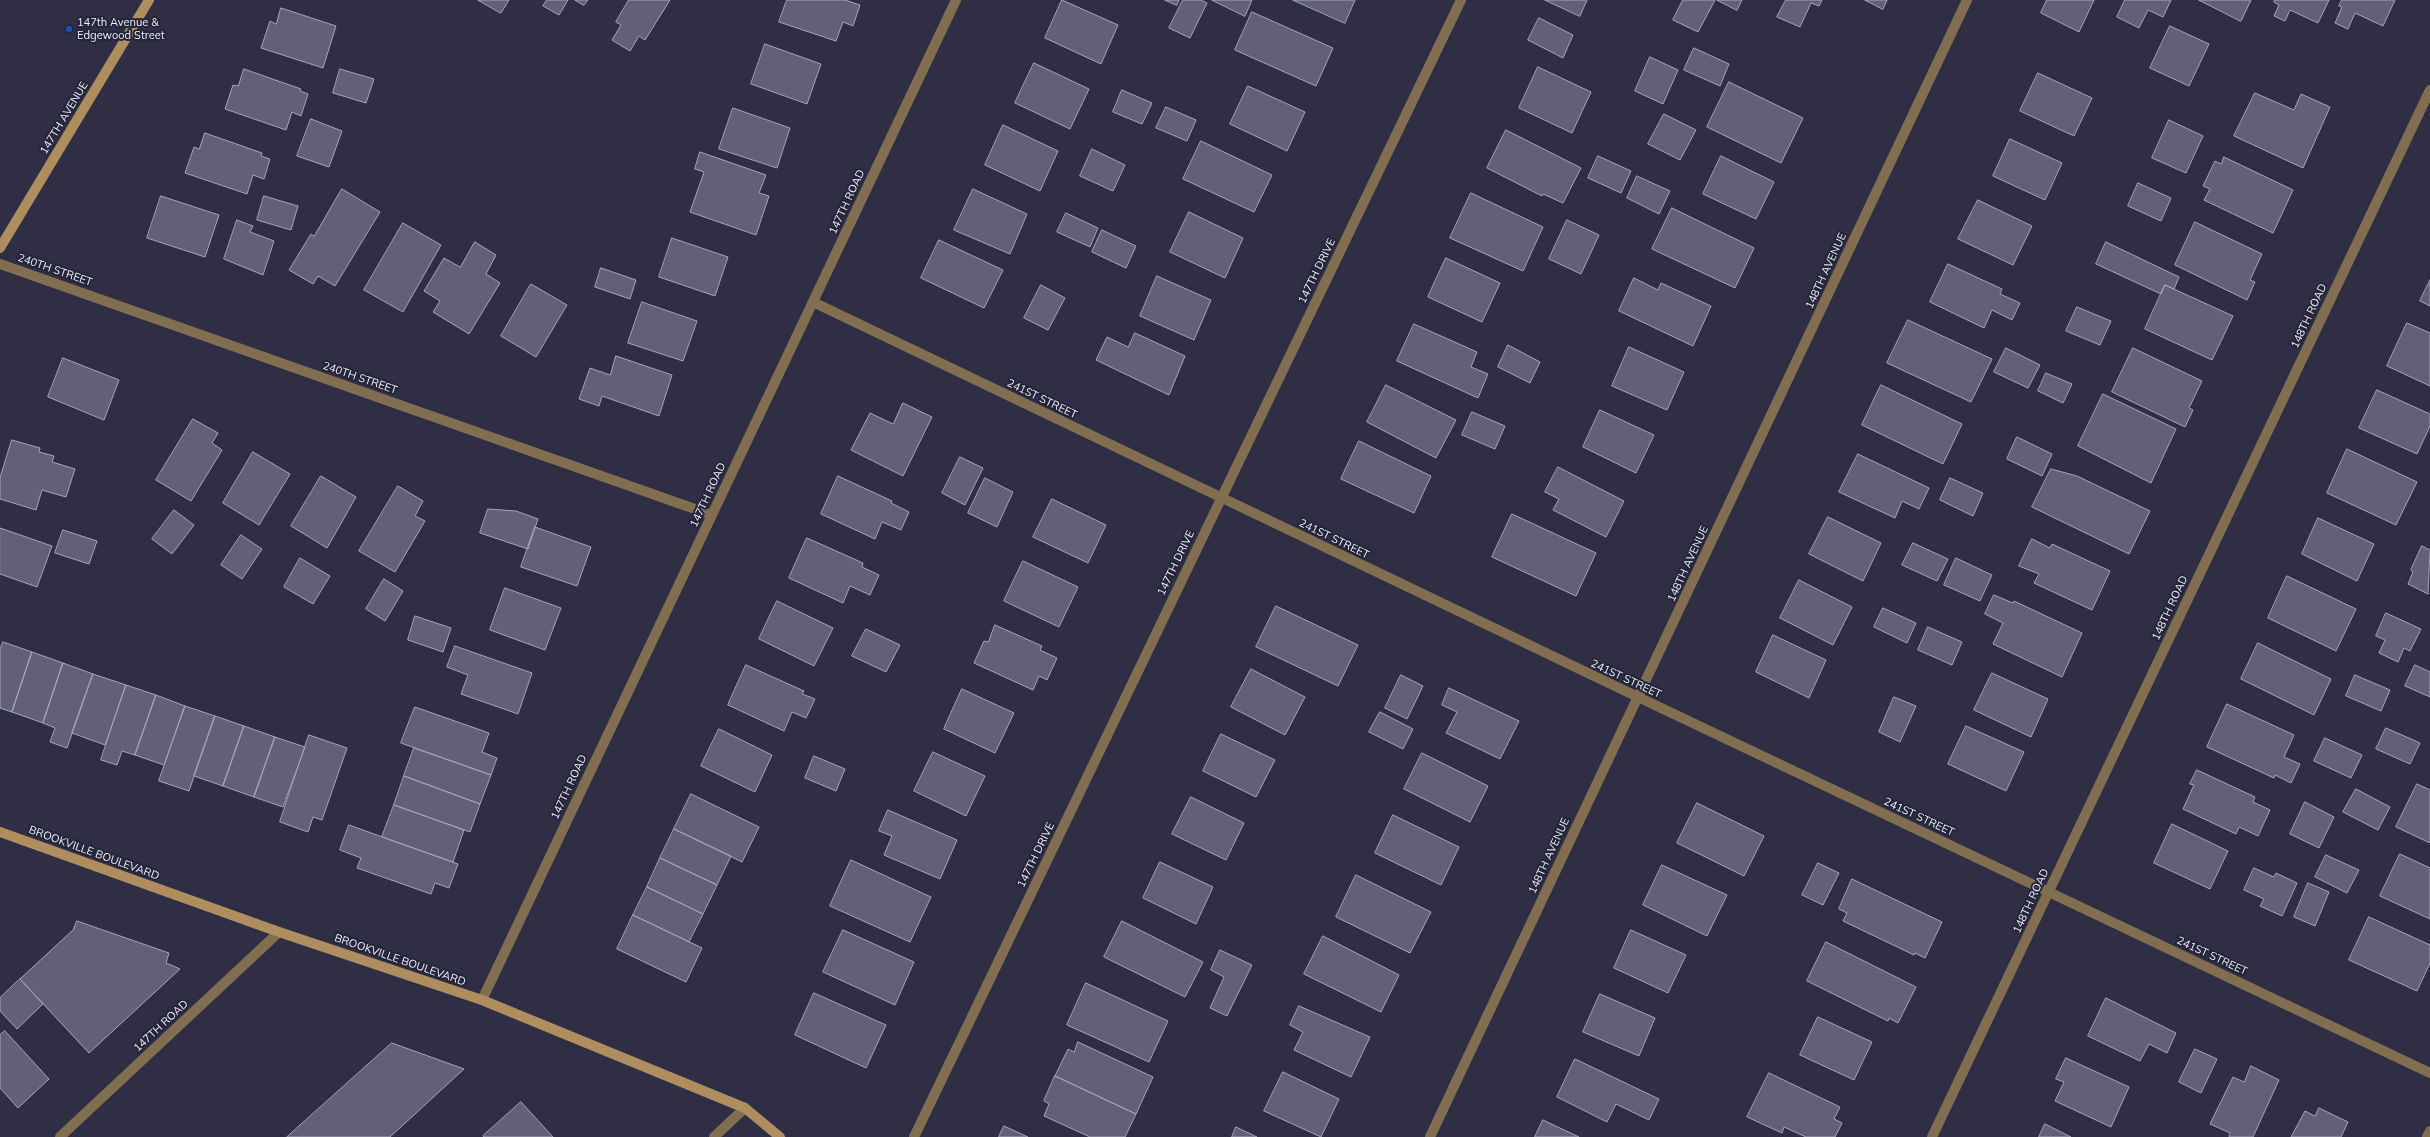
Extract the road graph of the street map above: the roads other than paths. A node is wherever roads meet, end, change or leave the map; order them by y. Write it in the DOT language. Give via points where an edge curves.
graph roads {
  1 [pos="149,0"];
  2 [pos="956,0"];
  3 [pos="1461,0"];
  4 [pos="1967,0"];
  5 [pos="2430,90"];
  6 [pos="0,248"];
  7 [pos="0,264"];
  8 [pos="813,302"];
  9 [pos="1221,498"];
  10 [pos="712,515"];
  11 [pos="1638,697"];
  12 [pos="0,832"];
  13 [pos="2048,892"];
  14 [pos="279,932"];
  15 [pos="482,1000"];
  16 [pos="2430,1073"];
  17 [pos="745,1108"];
  18 [pos="2430,1131"];
  19 [pos="60,1137"];
  20 [pos="714,1137"];
  21 [pos="780,1137"];
  22 [pos="914,1137"];
  23 [pos="1430,1137"];
  24 [pos="1932,1137"];
  25 [pos="2427,1137"];
  1 -- 6 [label="street, 147TH AVENUE"];
  2 -- 8 [label="street, 147TH ROAD"];
  3 -- 9 [label="street, 147TH DRIVE"];
  4 -- 11 [label="street, 148TH AVENUE"];
  5 -- 13 [label="street, 148TH ROAD"];
  7 -- 10 [label="street, 240TH STREET"];
  8 -- 9 [label="street, 241ST STREET"];
  8 -- 10 [label="street, 147TH ROAD"];
  9 -- 11 [label="street, 241ST STREET"];
  9 -- 22 [label="street, 147TH DRIVE"];
  10 -- 15 [label="street, 147TH ROAD"];
  11 -- 13 [label="street, 241ST STREET"];
  11 -- 23 [label="street, 148TH AVENUE"];
  12 -- 14 [label="street, BROOKVILLE BOULEVARD"];
  13 -- 16 [label="street, 241ST STREET"];
  13 -- 24 [label="street, 148TH ROAD"];
  14 -- 15 [label="street, BROOKVILLE BOULEVARD"];
  14 -- 19 [label="street, 147TH ROAD"];
  15 -- 17 [label="street, BROOKVILLE BOULEVARD"];
  17 -- 20 [label="street"];
  17 -- 21 [label="street, BROOKVILLE BOULEVARD"];
  18 -- 25 [label="street"];
}
